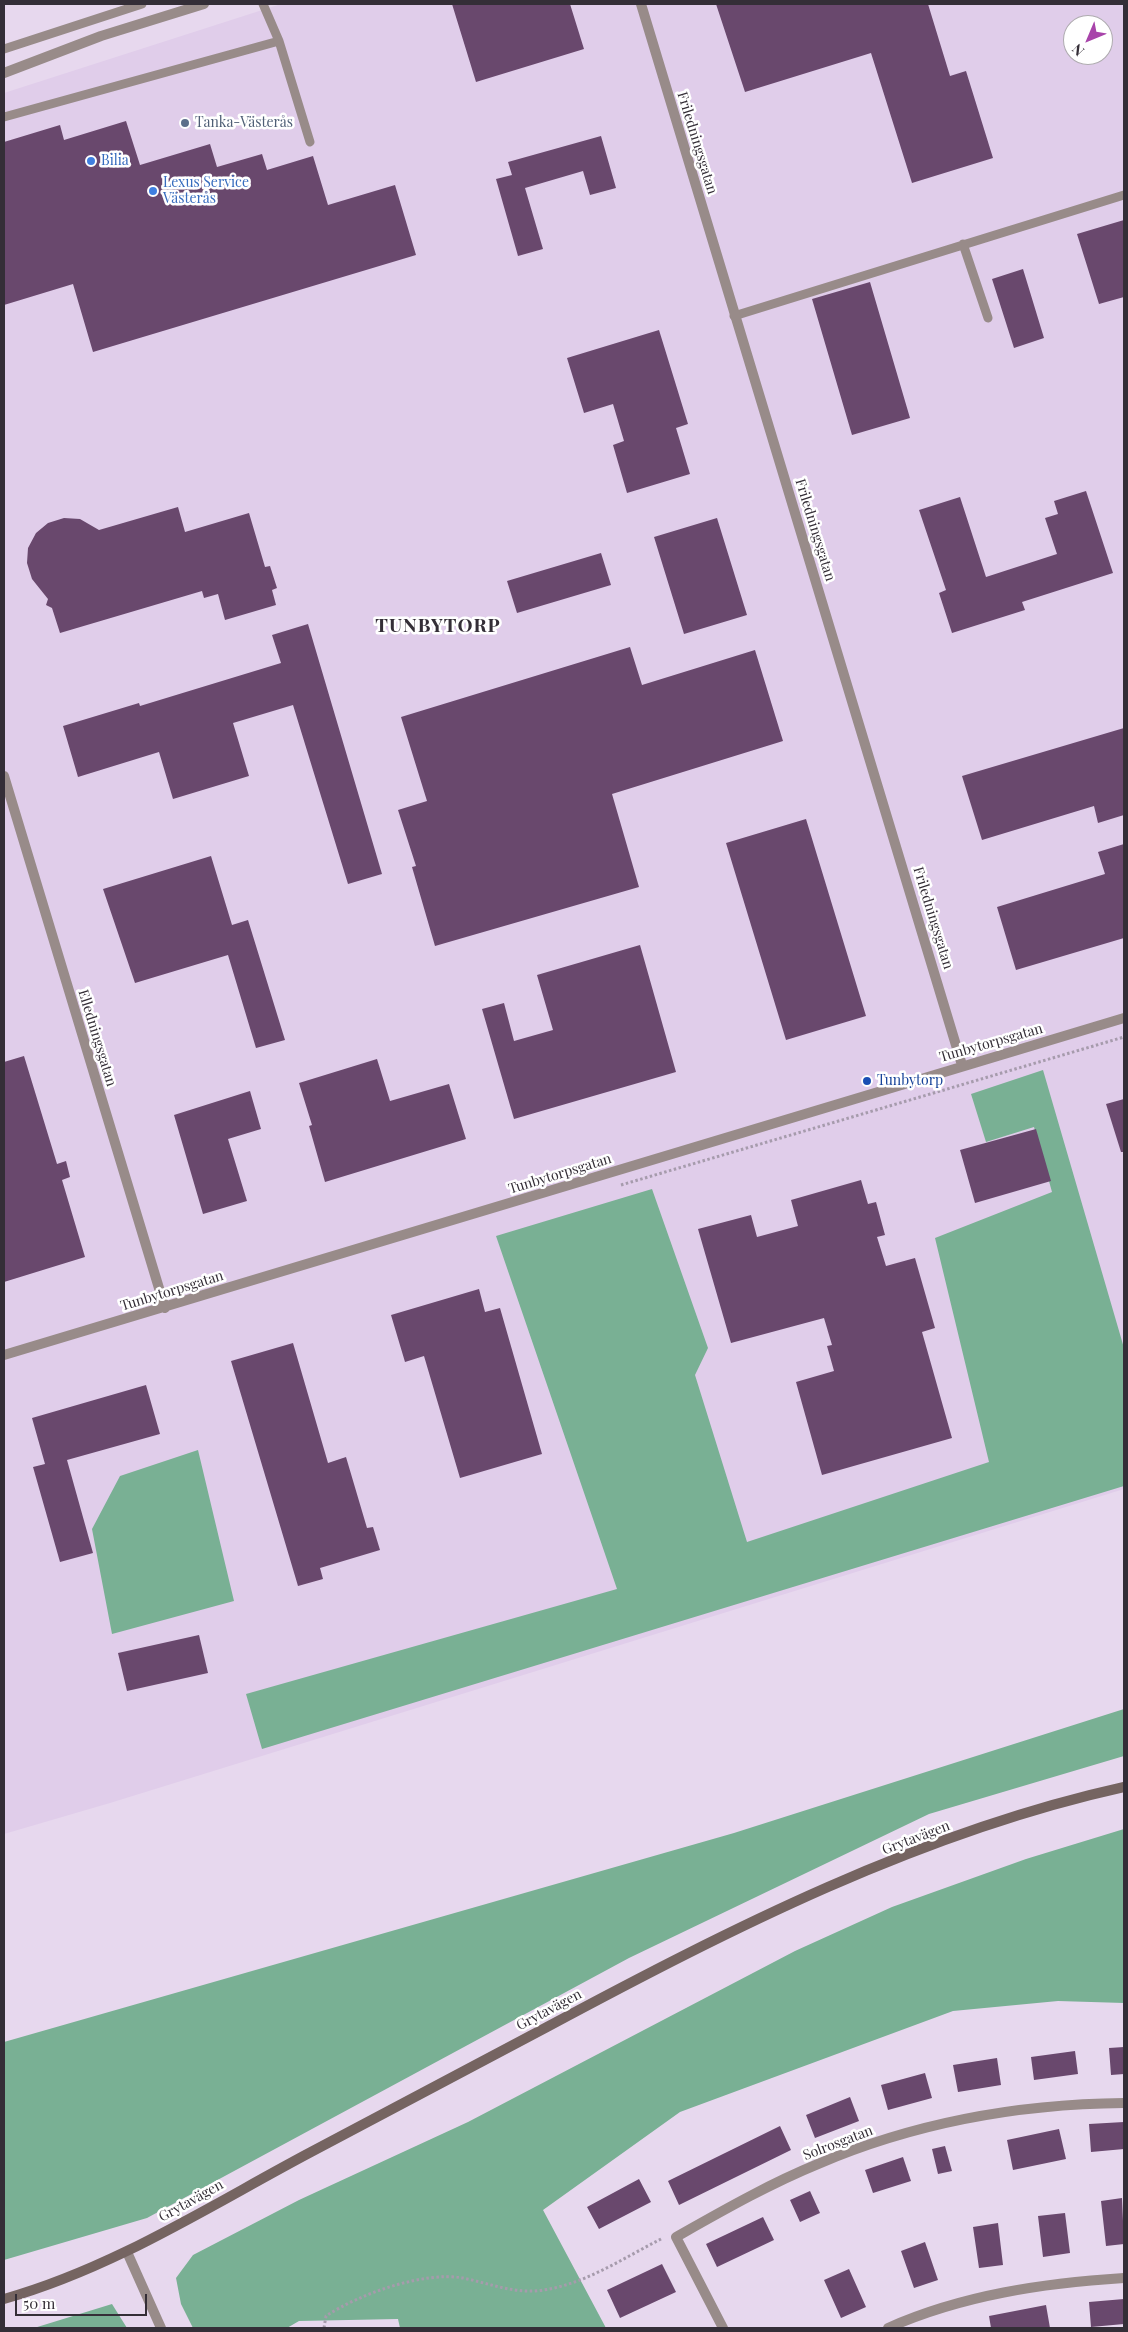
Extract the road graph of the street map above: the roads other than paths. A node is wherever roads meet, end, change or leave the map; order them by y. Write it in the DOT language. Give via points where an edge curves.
graph roads {
  1 [pos="142,4"];
  2 [pos="204,4"];
  3 [pos="263,4"];
  4 [pos="641,4"];
  5 [pos="279,41"];
  6 [pos="4,49"];
  7 [pos="4,73"];
  8 [pos="4,117"];
  9 [pos="310,142"];
  10 [pos="1124,195"];
  11 [pos="963,244"];
  12 [pos="734,316"];
  13 [pos="988,318"];
  14 [pos="4,776"];
  15 [pos="1124,1018"];
  16 [pos="962,1065"];
  17 [pos="164,1308"];
  18 [pos="4,1355"];
  19 [pos="1124,1787"];
  20 [pos="1124,2103"];
  21 [pos="128,2252"];
  22 [pos="1124,2278"];
  23 [pos="4,2299"];
  24 [pos="161,2328"];
  25 [pos="723,2328"];
  26 [pos="888,2328"];
  1 -- 6 [label="lane"];
  2 -- 7 [label="street" via="101,36"];
  3 -- 5 [label="lane"];
  4 -- 12 [label="street, Friledningsgatan"];
  5 -- 8 [label="lane"];
  5 -- 9 [label="lane"];
  10 -- 11 [label="lane"];
  11 -- 12 [label="lane"];
  11 -- 13 [label="lane"];
  12 -- 16 [label="street, Friledningsgatan"];
  14 -- 17 [label="street, Elledningsgatan"];
  15 -- 16 [label="street, Tunbytorpsgatan"];
  16 -- 17 [label="street, Tunbytorpsgatan"];
  17 -- 18 [label="street, Tunbytorpsgatan"];
  19 -- 21 [label="street, Grytavägen" via="984,1826 843,1880 624,1986"];
  20 -- 25 [label="street, Solrosgatan" via="1058,2106 958,2120 879,2141 817,2164 676,2236"];
  21 -- 23 [label="street, Grytavägen" via="33,2291"];
  21 -- 24 [label="street"];
  22 -- 26 [label="street" via="1076,2281 968,2300"];
}
